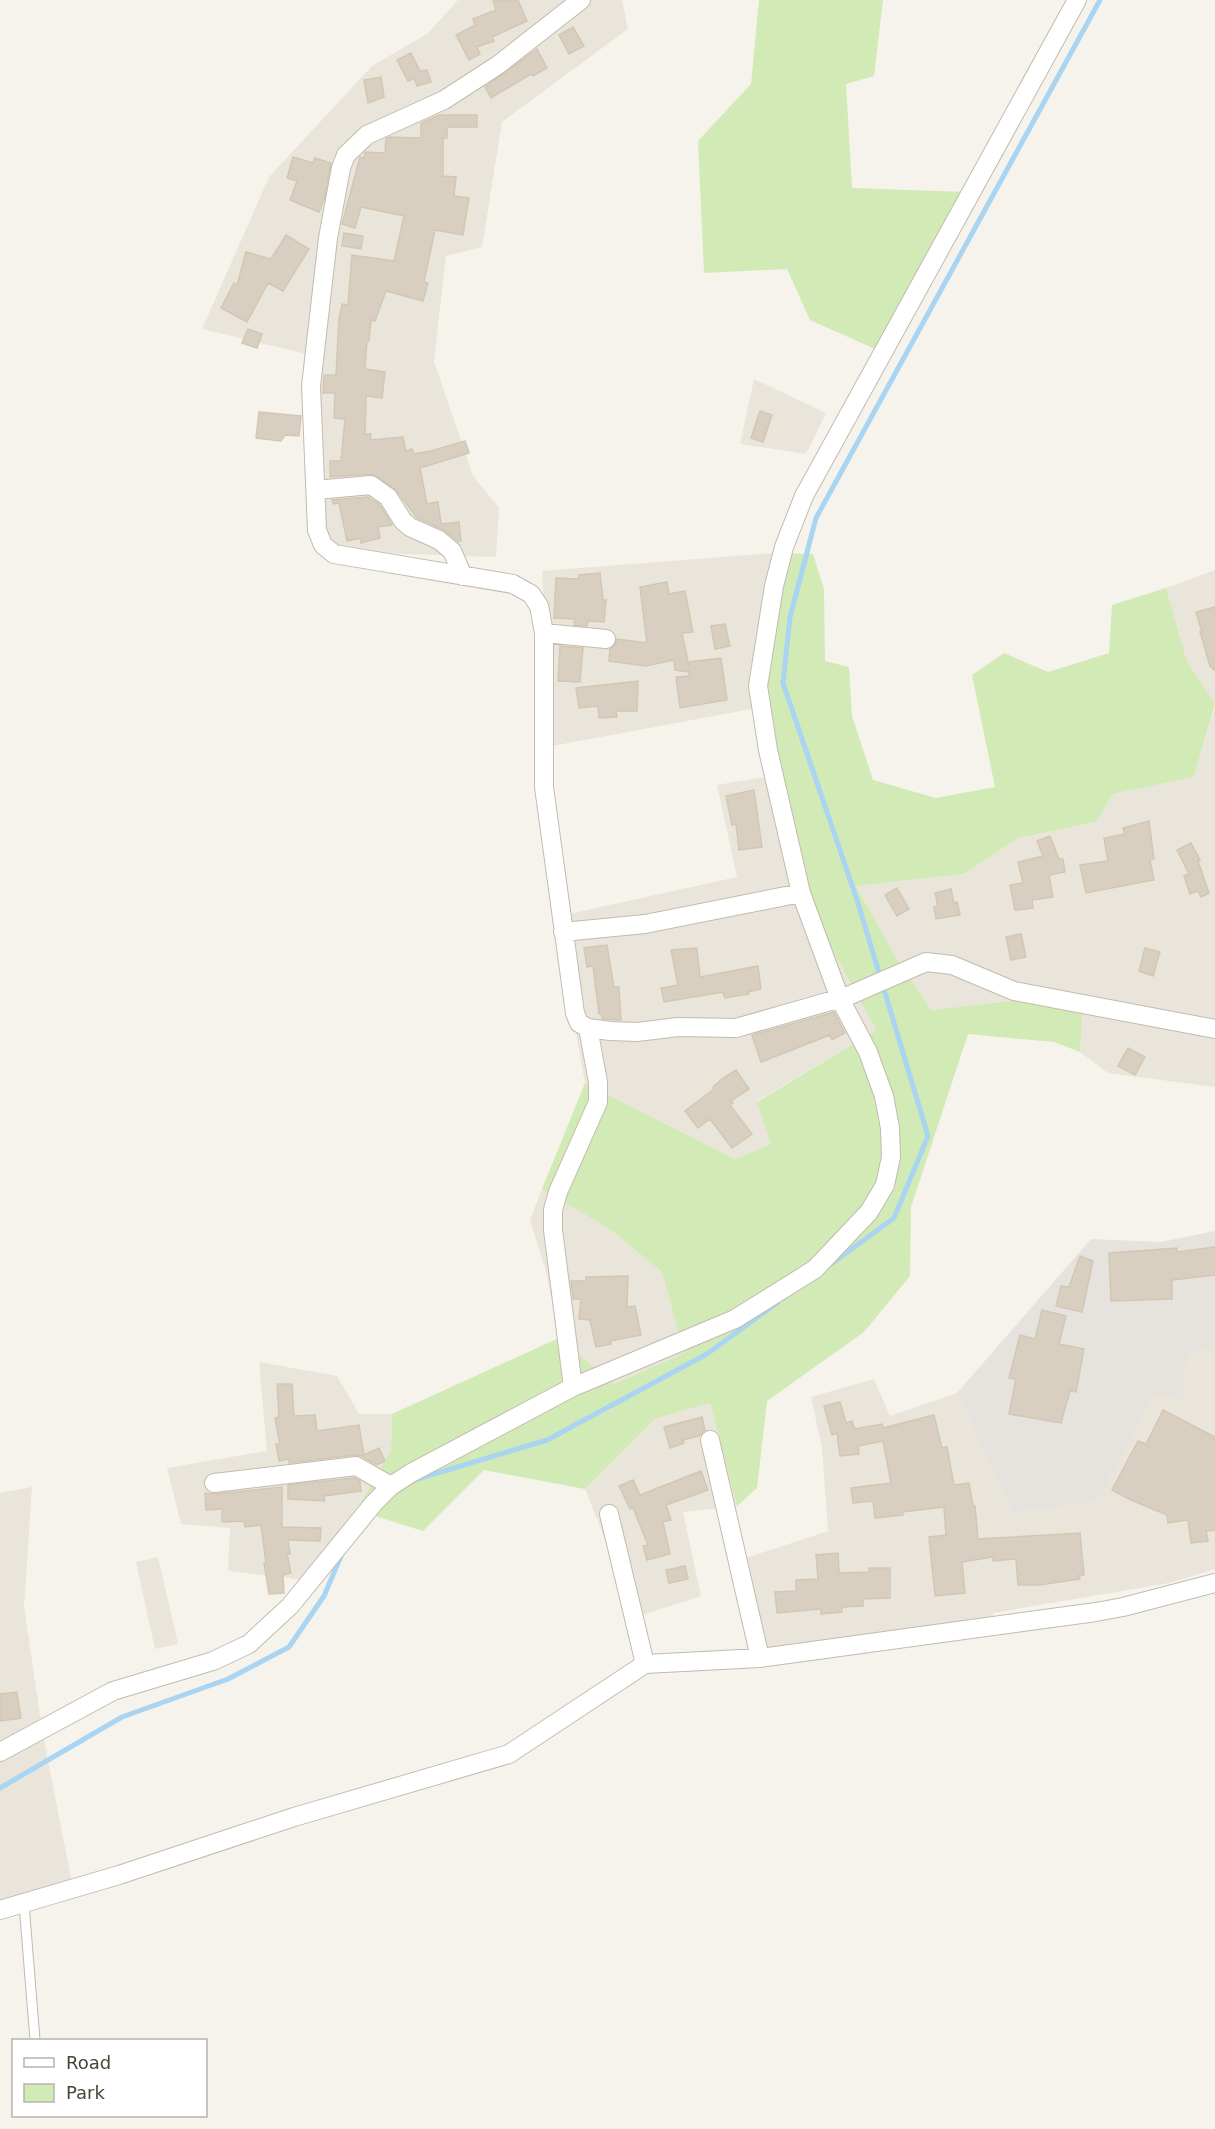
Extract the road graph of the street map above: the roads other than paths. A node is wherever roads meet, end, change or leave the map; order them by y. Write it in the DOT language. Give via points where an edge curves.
graph roads {
  1 [pos="581,0"];
  2 [pos="1077,0"];
  3 [pos="316,490"];
  4 [pos="463,576"];
  5 [pos="544,633"];
  6 [pos="606,639"];
  7 [pos="801,893"];
  8 [pos="563,932"];
  9 [pos="844,998"];
  10 [pos="588,1028"];
  11 [pos="1215,1029"];
  12 [pos="573,1387"];
  13 [pos="710,1440"];
  14 [pos="214,1483"];
  15 [pos="391,1486"];
  16 [pos="609,1514"];
  17 [pos="1215,1582"];
  18 [pos="760,1658"];
  19 [pos="645,1664"];
  20 [pos="0,1752"];
  21 [pos="24,1904"];
  22 [pos="0,1910"];
  23 [pos="35,2039"];
  1 -- 3 [label="street" via="498,65 444,100 367,135 346,155 328,238 311,386"];
  2 -- 7 [label="street" via="804,496 784,548 758,686 768,750"];
  3 -- 4 [label="street" via="371,485 388,498 410,527 439,540 452,551"];
  3 -- 4 [label="street" via="318,530 323,545 334,554"];
  4 -- 5 [label="street" via="513,584 531,594 539,606"];
  5 -- 6 [label="street"];
  5 -- 8 [label="street" via="544,787"];
  7 -- 8 [label="street" via="645,924"];
  7 -- 9 [label="street"];
  8 -- 10 [label="street" via="575,1014 579,1023"];
  9 -- 10 [label="street" via="736,1028 678,1027 637,1032"];
  9 -- 11 [label="street" via="926,962 952,965 1014,991"];
  9 -- 12 [label="street" via="884,1096 890,1128 891,1157 885,1185 869,1212 815,1269 735,1319"];
  10 -- 12 [label="street" via="598,1102 553,1210"];
  12 -- 15 [label="street"];
  13 -- 18 [label="street"];
  14 -- 15 [label="street" via="356,1466"];
  15 -- 20 [label="street" via="290,1606 249,1644 213,1660 113,1691"];
  16 -- 19 [label="street"];
  17 -- 18 [label="street" via="1096,1612"];
  18 -- 19 [label="street"];
  19 -- 21 [label="street" via="509,1754 294,1817"];
  21 -- 22 [label="street"];
  21 -- 23 [label="lane"];
}
